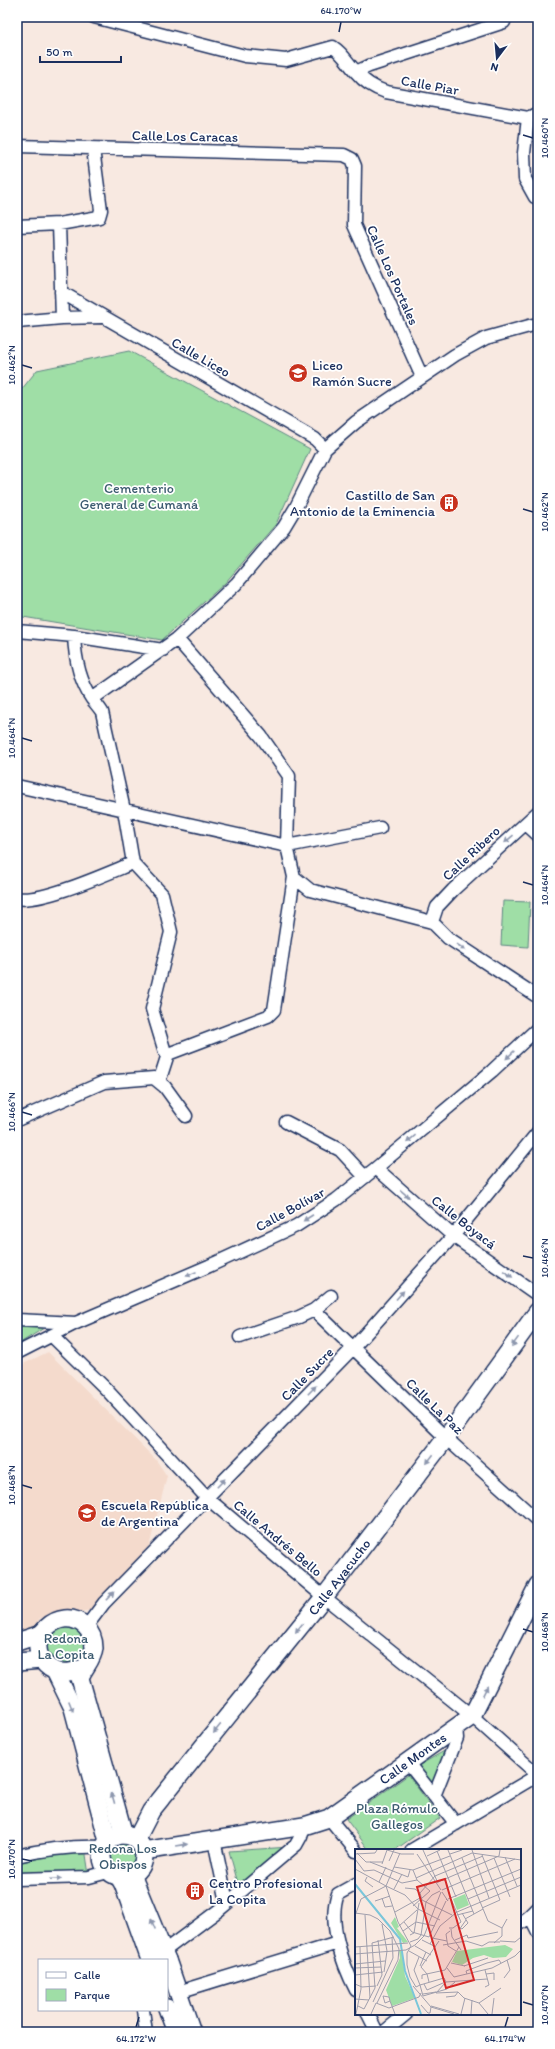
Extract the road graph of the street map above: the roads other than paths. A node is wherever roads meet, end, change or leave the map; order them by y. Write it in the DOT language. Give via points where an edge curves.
graph roads {
  1 [pos="94,17"];
  2 [pos="503,17"];
  3 [pos="356,72"];
  4 [pos="533,115"];
  5 [pos="17,146"];
  6 [pos="93,149"];
  7 [pos="352,159"];
  8 [pos="538,198"];
  9 [pos="59,224"];
  10 [pos="17,226"];
  11 [pos="61,292"];
  12 [pos="102,316"];
  13 [pos="62,318"];
  14 [pos="17,322"];
  15 [pos="538,326"];
  16 [pos="422,377"];
  17 [pos="325,449"];
  18 [pos="17,631"];
  19 [pos="74,636"];
  20 [pos="177,639"];
  21 [pos="163,650"];
  22 [pos="92,699"];
  23 [pos="17,786"];
  24 [pos="124,810"];
  25 [pos="538,812"];
  26 [pos="526,824"];
  27 [pos="380,828"];
  28 [pos="538,835"];
  29 [pos="287,846"];
  30 [pos="133,864"];
  31 [pos="294,877"];
  32 [pos="17,898"];
  33 [pos="432,922"];
  34 [pos="538,997"];
  35 [pos="538,1028"];
  36 [pos="168,1054"];
  37 [pos="159,1082"];
  38 [pos="186,1116"];
  39 [pos="17,1120"];
  40 [pos="286,1122"];
  41 [pos="538,1132"];
  42 [pos="376,1168"];
  43 [pos="365,1177"];
  44 [pos="453,1236"];
  45 [pos="538,1294"];
  46 [pos="331,1296"];
  47 [pos="314,1310"];
  48 [pos="538,1311"];
  49 [pos="17,1320"];
  50 [pos="76,1323"];
  51 [pos="52,1336"];
  52 [pos="240,1337"];
  53 [pos="353,1348"];
  54 [pos="17,1353"];
  55 [pos="446,1438"];
  56 [pos="206,1497"];
  57 [pos="538,1521"];
  58 [pos="538,1586"];
  59 [pos="324,1597"];
  60 [pos="86,1627"];
  61 [pos="41,1634"];
  62 [pos="17,1642"];
  63 [pos="42,1660"];
  64 [pos="17,1662"];
  65 [pos="83,1668"];
  66 [pos="54,1671"];
  67 [pos="472,1716"];
  68 [pos="456,1728"];
  69 [pos="408,1763"];
  70 [pos="538,1775"];
  71 [pos="434,1796"];
  72 [pos="329,1818"];
  73 [pos="456,1824"];
  74 [pos="304,1826"];
  75 [pos="214,1840"];
  76 [pos="135,1842"];
  77 [pos="106,1844"];
  78 [pos="414,1849"];
  79 [pos="355,1850"];
  80 [pos="17,1856"];
  81 [pos="120,1875"];
  82 [pos="17,1879"];
  83 [pos="355,1885"];
  84 [pos="227,1902"];
  85 [pos="534,1912"];
  86 [pos="521,1923"];
  87 [pos="538,1932"];
  88 [pos="338,1943"];
  89 [pos="166,1957"];
  90 [pos="150,1959"];
  91 [pos="168,1963"];
  92 [pos="355,1987"];
  93 [pos="178,1992"];
  94 [pos="143,2011"];
  95 [pos="168,2011"];
  96 [pos="368,2015"];
  97 [pos="405,2015"];
  98 [pos="146,2032"];
  99 [pos="176,2032"];
  100 [pos="192,2032"];
  101 [pos="377,2032"];
  102 [pos="384,2032"];
  1 -- 3 [label="street, Calle Piar" via="245,56 286,60 333,47 341,52"];
  2 -- 3 [label="street" via="504,22"];
  3 -- 4 [label="street, Calle Piar" via="371,87 386,92"];
  4 -- 8 [label="street" via="524,153 525,179"];
  5 -- 6 [label="street, Calle Los Caracas"];
  6 -- 7 [label="street, Calle Los Caracas" via="344,155"];
  6 -- 9 [label="street" via="101,210 99,217"];
  7 -- 16 [label="street, Calle Los Portales" via="355,166 354,225"];
  9 -- 10 [label="street"];
  9 -- 11 [label="street"];
  11 -- 12 [label="street, Calle Liceo"];
  11 -- 13 [label="street"];
  12 -- 13 [label="street"];
  12 -- 17 [label="street, Calle Liceo" via="315,439"];
  13 -- 14 [label="street"];
  15 -- 16 [label="street" via="533,325 486,338"];
  16 -- 17 [label="street" via="356,422"];
  17 -- 20 [label="street" via="284,527 236,584"];
  18 -- 19 [label="street"];
  19 -- 21 [label="street"];
  19 -- 22 [label="street" via="78,670"];
  20 -- 21 [label="street"];
  20 -- 29 [label="street" via="261,736 289,776"];
  21 -- 22 [label="street"];
  22 -- 24 [label="street" via="102,712"];
  23 -- 24 [label="street"];
  24 -- 29 [label="street"];
  24 -- 30 [label="street"];
  25 -- 26 [label="street, Calle Ribero"];
  26 -- 28 [label="street"];
  26 -- 33 [label="street, Calle Ribero, one-way" via="453,890 437,907"];
  27 -- 29 [label="street"];
  29 -- 31 [label="street"];
  30 -- 32 [label="street" via="41,898"];
  30 -- 36 [label="street" via="162,894 171,932 152,1009 165,1052"];
  31 -- 33 [label="street" via="310,890"];
  31 -- 36 [label="street" via="274,1010 268,1016"];
  33 -- 34 [label="street, one-way" via="448,938"];
  35 -- 42 [label="street, Calle Bolívar, one-way" via="492,1071"];
  36 -- 37 [label="street"];
  37 -- 38 [label="street"];
  37 -- 39 [label="street" via="154,1078 104,1082"];
  40 -- 43 [label="street" via="340,1150"];
  41 -- 44 [label="street, Calle Sucre"];
  42 -- 43 [label="street, Calle Bolívar"];
  42 -- 44 [label="street, Calle Boyacá, one-way"];
  43 -- 50 [label="street, Calle Bolívar, one-way" via="296,1226"];
  44 -- 45 [label="street, Calle Boyacá, one-way"];
  53 -- 44 [label="street, Calle Sucre, one-way"];
  46 -- 47 [label="street"];
  47 -- 52 [label="street"];
  47 -- 53 [label="street, Calle La Paz"];
  48 -- 55 [label="street, Calle Ayacucho, one-way"];
  49 -- 50 [label="street"];
  50 -- 51 [label="street, Calle Bolívar"];
  51 -- 54 [label="street, Calle Bolívar"];
  51 -- 56 [label="street, Calle Andrés Bello"];
  53 -- 55 [label="street, Calle La Paz"];
  56 -- 53 [label="street, Calle Sucre, one-way"];
  55 -- 57 [label="street, Calle La Paz"];
  55 -- 59 [label="street, Calle Ayacucho, one-way"];
  56 -- 59 [label="street, Calle Andrés Bello"];
  60 -- 56 [label="street, Calle Sucre, one-way" via="104,1603"];
  67 -- 58 [label="street, Calle Montes, one-way"];
  59 -- 67 [label="street, Calle Andrés Bello"];
  59 -- 76 [label="street, Calle Ayacucho, one-way" via="151,1810"];
  60 -- 61 [label="street" via="73,1619 58,1619 51,1622"];
  60 -- 65 [label="street" via="92,1637 94,1648 91,1659"];
  61 -- 62 [label="street"];
  61 -- 63 [label="street" via="38,1649"];
  63 -- 64 [label="street"];
  63 -- 66 [label="street"];
  65 -- 66 [label="street" via="69,1673"];
  76 -- 65 [label="street, one-way" via="80,1678"];
  66 -- 77 [label="street, one-way" via="73,1708"];
  67 -- 68 [label="street, Calle Montes"];
  67 -- 70 [label="street, Calle Andrés Bello"];
  68 -- 69 [label="street, Calle Montes"];
  68 -- 71 [label="street" via="457,1738"];
  69 -- 71 [label="street"];
  69 -- 72 [label="street, Calle Montes"];
  70 -- 73 [label="street"];
  71 -- 73 [label="street"];
  72 -- 74 [label="street, Calle Montes"];
  72 -- 79 [label="street"];
  73 -- 78 [label="street"];
  74 -- 75 [label="street, Calle Montes"];
  74 -- 84 [label="street" via="296,1845"];
  76 -- 75 [label="street, Calle Montes, one-way"];
  75 -- 84 [label="street"];
  76 -- 77 [label="street" via="115,1836"];
  76 -- 81 [label="street" via="142,1865"];
  77 -- 80 [label="street" via="36,1851"];
  77 -- 81 [label="street" via="102,1860"];
  82 -- 81 [label="street, one-way"];
  89 -- 81 [label="street, one-way"];
  81 -- 90 [label="street"];
  83 -- 88 [label="street" via="338,1894 334,1912"];
  84 -- 89 [label="street" via="177,1942"];
  85 -- 86 [label="street"];
  85 -- 87 [label="street"];
  88 -- 92 [label="street"];
  88 -- 93 [label="street"];
  91 -- 93 [label="street"];
  93 -- 100 [label="street"];
  94 -- 98 [label="street"];
  95 -- 99 [label="street"];
  96 -- 101 [label="street"];
  97 -- 102 [label="street"];
}
